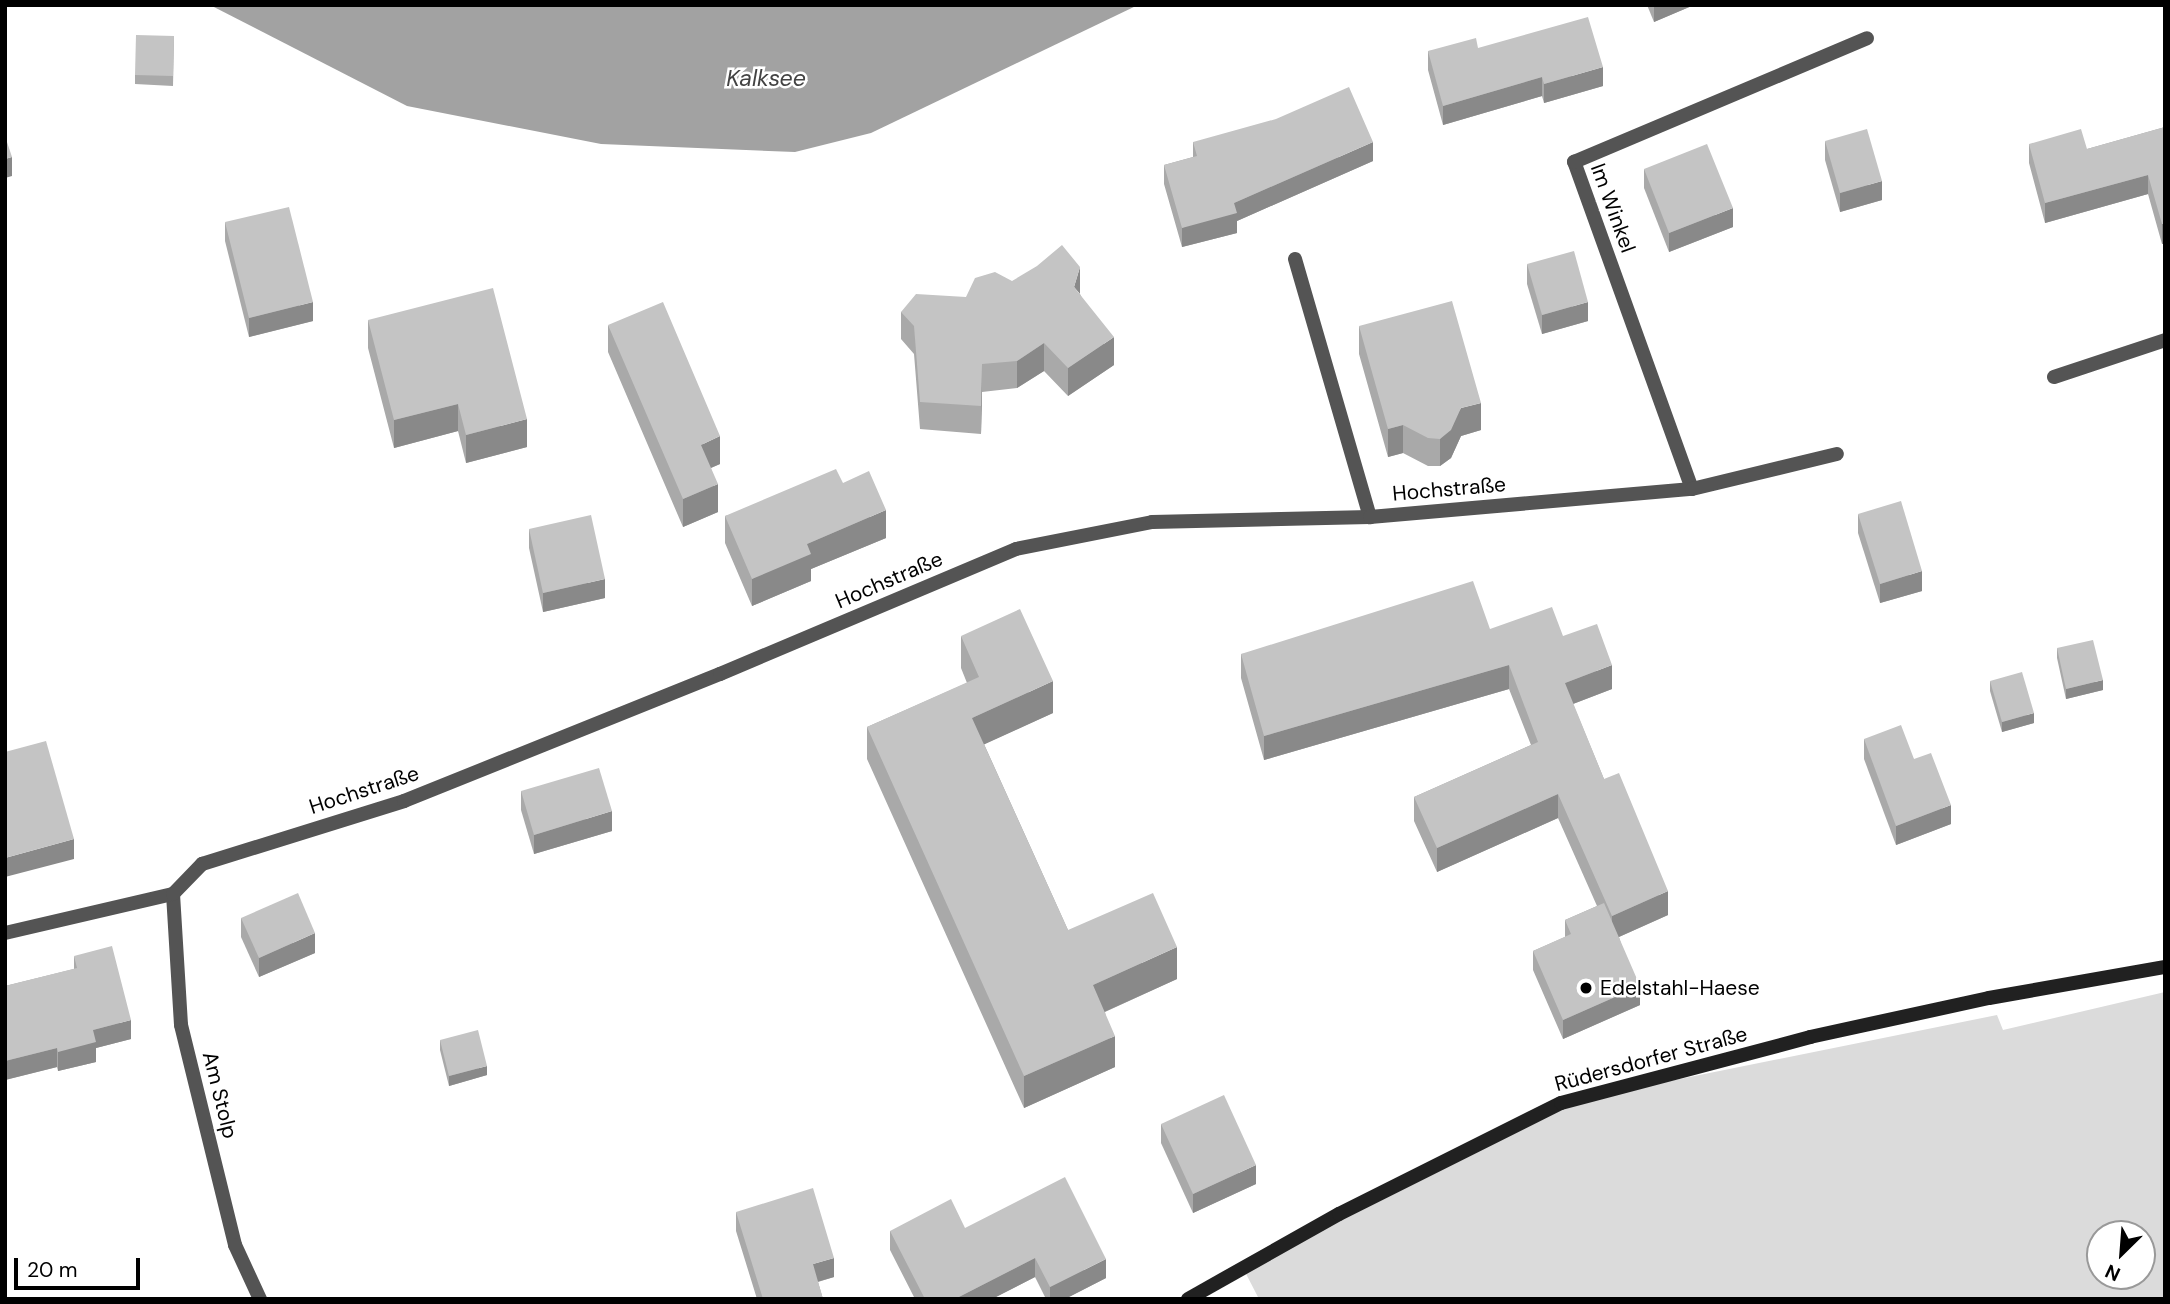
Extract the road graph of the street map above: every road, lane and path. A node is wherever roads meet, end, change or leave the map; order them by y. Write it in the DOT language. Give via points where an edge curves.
graph roads {
  1 [pos="1867,38"];
  2 [pos="1296,258"];
  3 [pos="2165,340"];
  4 [pos="2054,377"];
  5 [pos="1837,454"];
  6 [pos="1692,489"];
  7 [pos="1370,517"];
  8 [pos="173,894"];
  9 [pos="5,933"];
  10 [pos="2165,967"];
  11 [pos="260,1299"];
  12 [pos="1188,1299"];
  1 -- 6 [label="street, Im Winkel" via="1574,162"];
  2 -- 7 [label="street"];
  3 -- 4 [label="street"];
  5 -- 6 [label="street, Hochstraße"];
  6 -- 7 [label="street, Hochstraße"];
  7 -- 8 [label="street, Hochstraße" via="1152,522 1016,549 404,801 202,864"];
  8 -- 9 [label="street"];
  8 -- 11 [label="street, Am Stolp" via="181,1025 235,1245"];
  10 -- 12 [label="main road, Rüdersdorfer Straße" via="1989,998 1810,1037 1561,1103 1339,1214"];
}
